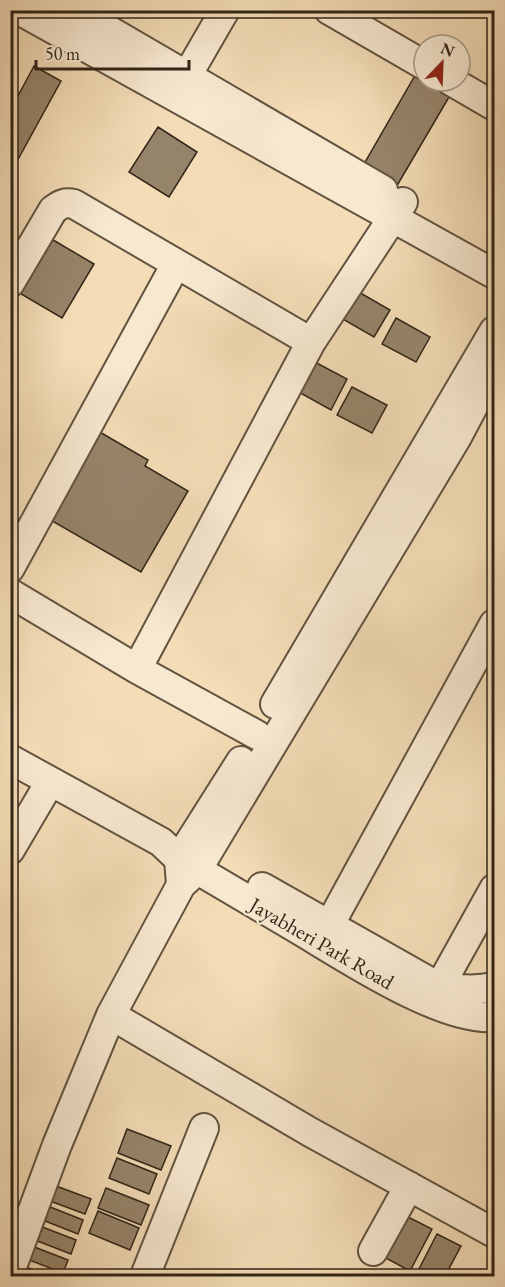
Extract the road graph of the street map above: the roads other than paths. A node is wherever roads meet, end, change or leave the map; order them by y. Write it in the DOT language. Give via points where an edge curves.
graph roads {
  1 [pos="19,10"];
  2 [pos="225,10"];
  3 [pos="329,10"];
  4 [pos="73,17"];
  5 [pos="412,59"];
  6 [pos="180,87"];
  7 [pos="472,93"];
  8 [pos="495,106"];
  9 [pos="398,210"];
  10 [pos="495,252"];
  11 [pos="176,264"];
  12 [pos="495,274"];
  13 [pos="10,283"];
  14 [pos="495,331"];
  15 [pos="311,342"];
  16 [pos="495,367"];
  17 [pos="10,568"];
  18 [pos="10,593"];
  19 [pos="495,624"];
  20 [pos="137,669"];
  21 [pos="257,735"];
  22 [pos="10,759"];
  23 [pos="50,782"];
  24 [pos="10,850"];
  25 [pos="186,859"];
  26 [pos="495,889"];
  27 [pos="330,924"];
  28 [pos="440,986"];
  29 [pos="495,987"];
  30 [pos="111,1015"];
  31 [pos="495,1017"];
  32 [pos="204,1128"];
  33 [pos="409,1186"];
  34 [pos="495,1233"];
  35 [pos="373,1251"];
  36 [pos="10,1272"];
  37 [pos="145,1276"];
  1 -- 4 [label="street"];
  2 -- 6 [label="street"];
  3 -- 5 [label="street"];
  4 -- 6 [label="street"];
  6 -- 9 [label="street"];
  7 -- 8 [label="street"];
  9 -- 10 [label="street"];
  9 -- 12 [label="street"];
  9 -- 15 [label="street"];
  11 -- 13 [label="street" via="67,202 53,210"];
  11 -- 15 [label="street"];
  11 -- 17 [label="street"];
  14 -- 21 [label="street"];
  15 -- 20 [label="street"];
  16 -- 25 [label="street" via="457,437"];
  18 -- 20 [label="street"];
  19 -- 27 [label="street"];
  20 -- 21 [label="street"];
  21 -- 25 [label="street"];
  22 -- 23 [label="street, Jayabheri Park Road"];
  23 -- 24 [label="street"];
  23 -- 25 [label="street, Jayabheri Park Road"];
  25 -- 27 [label="street, Jayabheri Park Road"];
  25 -- 30 [label="street"];
  25 -- 31 [label="street, Jayabheri Park Road" via="331,950 418,998 460,1012"];
  26 -- 28 [label="street"];
  27 -- 28 [label="street, Jayabheri Park Road"];
  28 -- 29 [label="street, Jayabheri Park Road" via="464,990"];
  30 -- 33 [label="street"];
  30 -- 36 [label="street"];
  32 -- 37 [label="street"];
  33 -- 34 [label="street"];
  33 -- 35 [label="street"];
}
